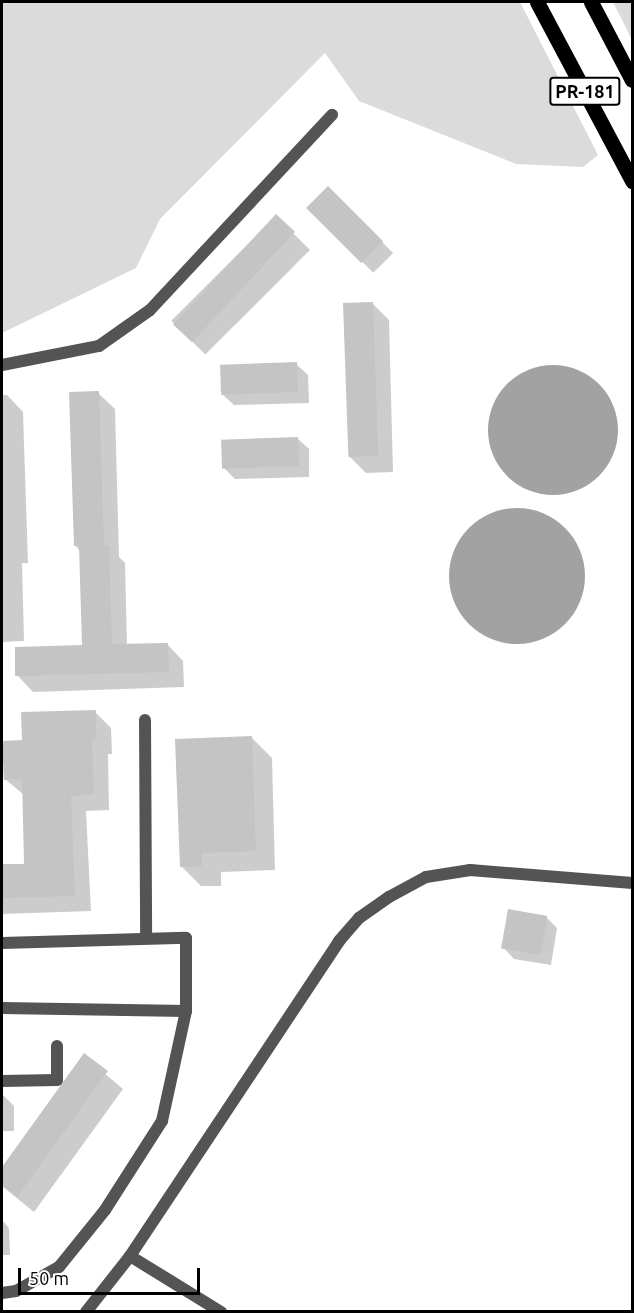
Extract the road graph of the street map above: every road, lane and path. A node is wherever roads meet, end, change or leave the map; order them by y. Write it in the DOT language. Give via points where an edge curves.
graph roads {
  1 [pos="537,2"];
  2 [pos="591,2"];
  3 [pos="633,80"];
  4 [pos="332,115"];
  5 [pos="633,181"];
  6 [pos="2,365"];
  7 [pos="146,720"];
  8 [pos="633,883"];
  9 [pos="147,938"];
  10 [pos="2,943"];
  11 [pos="2,1008"];
  12 [pos="186,1011"];
  13 [pos="57,1046"];
  14 [pos="2,1081"];
  15 [pos="130,1256"];
  16 [pos="2,1293"];
  17 [pos="87,1311"];
  18 [pos="221,1311"];
  1 -- 5 [label="main road, PR-181"];
  2 -- 3 [label="main road, PR-181"];
  4 -- 6 [label="lane" via="150,310 99,346"];
  7 -- 9 [label="lane"];
  8 -- 15 [label="lane" via="470,870 426,877 359,918 339,942"];
  9 -- 10 [label="lane"];
  9 -- 12 [label="lane" via="186,938"];
  11 -- 12 [label="lane"];
  12 -- 16 [label="lane" via="162,1121 105,1210 59,1268 16,1292"];
  13 -- 14 [label="lane" via="57,1080"];
  15 -- 17 [label="lane"];
  15 -- 18 [label="lane"];
}
